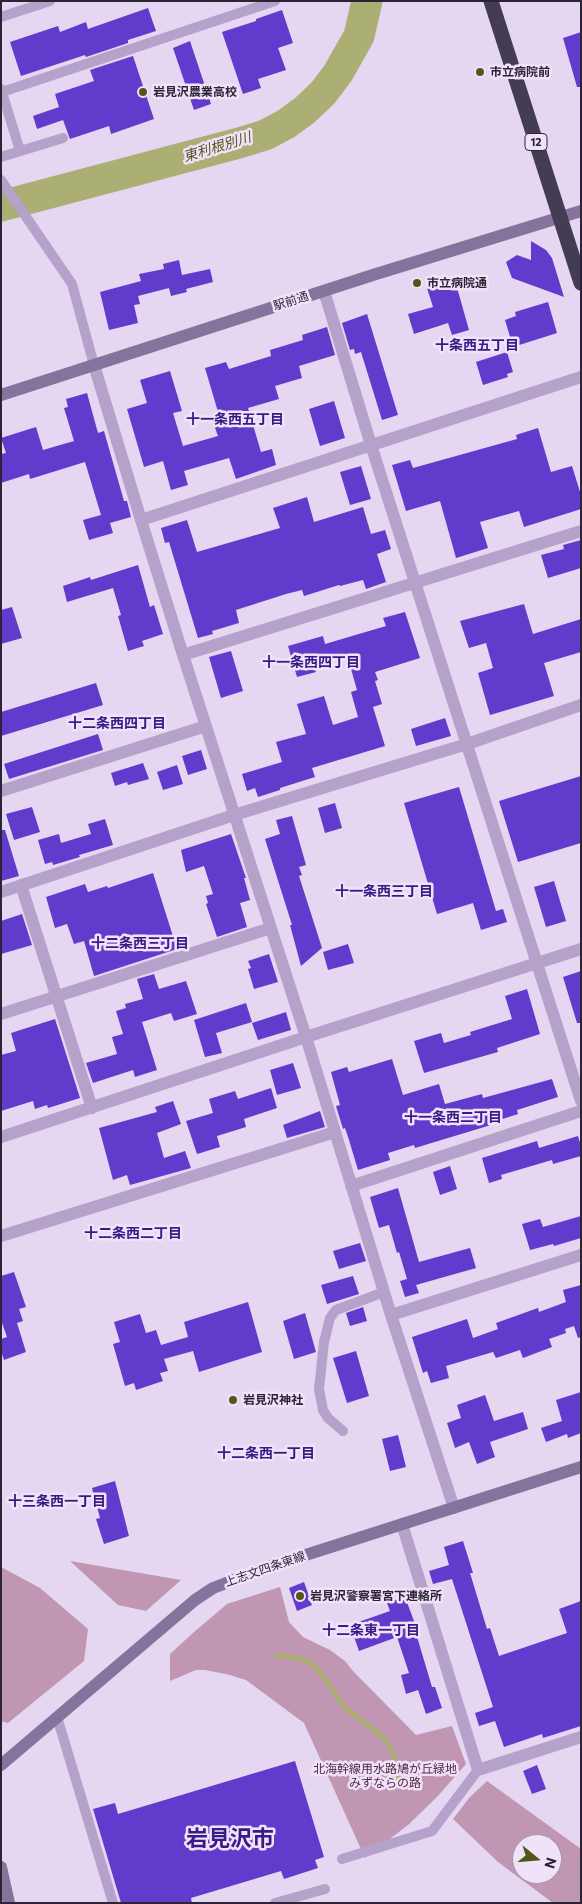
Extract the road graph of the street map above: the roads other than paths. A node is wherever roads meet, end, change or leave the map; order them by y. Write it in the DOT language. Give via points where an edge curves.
graph roads {
  1 [pos="50,1"];
  2 [pos="275,1"];
  3 [pos="491,1"];
  4 [pos="1,17"];
  5 [pos="2,91"];
  6 [pos="63,138"];
  7 [pos="20,151"];
  8 [pos="1,157"];
  9 [pos="1,180"];
  10 [pos="581,211"];
  11 [pos="560,219"];
  12 [pos="581,283"];
  13 [pos="324,290"];
  14 [pos="94,365"];
  15 [pos="581,377"];
  16 [pos="1,395"];
  17 [pos="371,445"];
  18 [pos="141,520"];
  19 [pos="581,531"];
  20 [pos="416,582"];
  21 [pos="183,656"];
  22 [pos="581,705"];
  23 [pos="206,726"];
  24 [pos="467,744"];
  25 [pos="1,791"];
  26 [pos="234,815"];
  27 [pos="21,885"];
  28 [pos="1,892"];
  29 [pos="271,928"];
  30 [pos="581,949"];
  31 [pos="538,962"];
  32 [pos="57,996"];
  33 [pos="1,1014"];
  34 [pos="306,1037"];
  35 [pos="581,1101"];
  36 [pos="92,1108"];
  37 [pos="581,1112"];
  38 [pos="335,1132"];
  39 [pos="1,1137"];
  40 [pos="351,1186"];
  41 [pos="1,1236"];
  42 [pos="581,1255"];
  43 [pos="384,1292"];
  44 [pos="391,1315"];
  45 [pos="344,1432"];
  46 [pos="581,1467"];
  47 [pos="454,1508"];
  48 [pos="402,1524"];
  49 [pos="57,1717"];
  50 [pos="581,1737"];
  51 [pos="1,1765"];
  52 [pos="478,1770"];
  53 [pos="342,1859"];
  54 [pos="1,1867"];
  55 [pos="325,1889"];
  56 [pos="9,1903"];
  57 [pos="113,1903"];
  58 [pos="275,1903"];
  1 -- 4 [label="lane"];
  2 -- 5 [label="lane"];
  3 -- 11 [label="highway, 12"];
  5 -- 7 [label="lane"];
  6 -- 7 [label="lane"];
  7 -- 8 [label="lane"];
  9 -- 14 [label="lane" via="72,284"];
  10 -- 11 [label="main road, 駅前通"];
  11 -- 12 [label="highway, 12"];
  11 -- 13 [label="main road, 駅前通"];
  13 -- 14 [label="main road, 駅前通"];
  13 -- 17 [label="street"];
  14 -- 16 [label="main road, 駅前通"];
  14 -- 18 [label="street"];
  15 -- 17 [label="street"];
  17 -- 18 [label="street"];
  17 -- 20 [label="street"];
  18 -- 21 [label="street"];
  19 -- 20 [label="street"];
  20 -- 21 [label="street"];
  20 -- 24 [label="street"];
  21 -- 23 [label="street"];
  22 -- 24 [label="street"];
  23 -- 25 [label="street"];
  23 -- 26 [label="street"];
  24 -- 26 [label="street"];
  24 -- 31 [label="street"];
  26 -- 27 [label="street"];
  26 -- 29 [label="street"];
  27 -- 28 [label="street"];
  27 -- 32 [label="street"];
  29 -- 32 [label="street"];
  29 -- 34 [label="street"];
  30 -- 31 [label="street"];
  31 -- 34 [label="street"];
  31 -- 35 [label="street"];
  32 -- 33 [label="street"];
  32 -- 36 [label="street"];
  34 -- 36 [label="street"];
  34 -- 38 [label="street"];
  36 -- 39 [label="street"];
  37 -- 40 [label="street"];
  38 -- 40 [label="street"];
  38 -- 41 [label="street"];
  40 -- 43 [label="street"];
  42 -- 44 [label="street"];
  43 -- 44 [label="street"];
  43 -- 45 [label="lane" via="336,1310 330,1318 319,1390 323,1410"];
  44 -- 47 [label="street"];
  46 -- 47 [label="main road, 上志文四条東線"];
  47 -- 48 [label="main road, 上志文四条東線"];
  48 -- 49 [label="main road, 上志文四条東線" via="214,1588 195,1600"];
  48 -- 52 [label="street"];
  49 -- 51 [label="main road, 上志文四条東線"];
  49 -- 57 [label="lane"];
  50 -- 52 [label="street"];
  52 -- 53 [label="lane" via="432,1831"];
  54 -- 56 [label="main road"];
  55 -- 58 [label="lane"];
}
